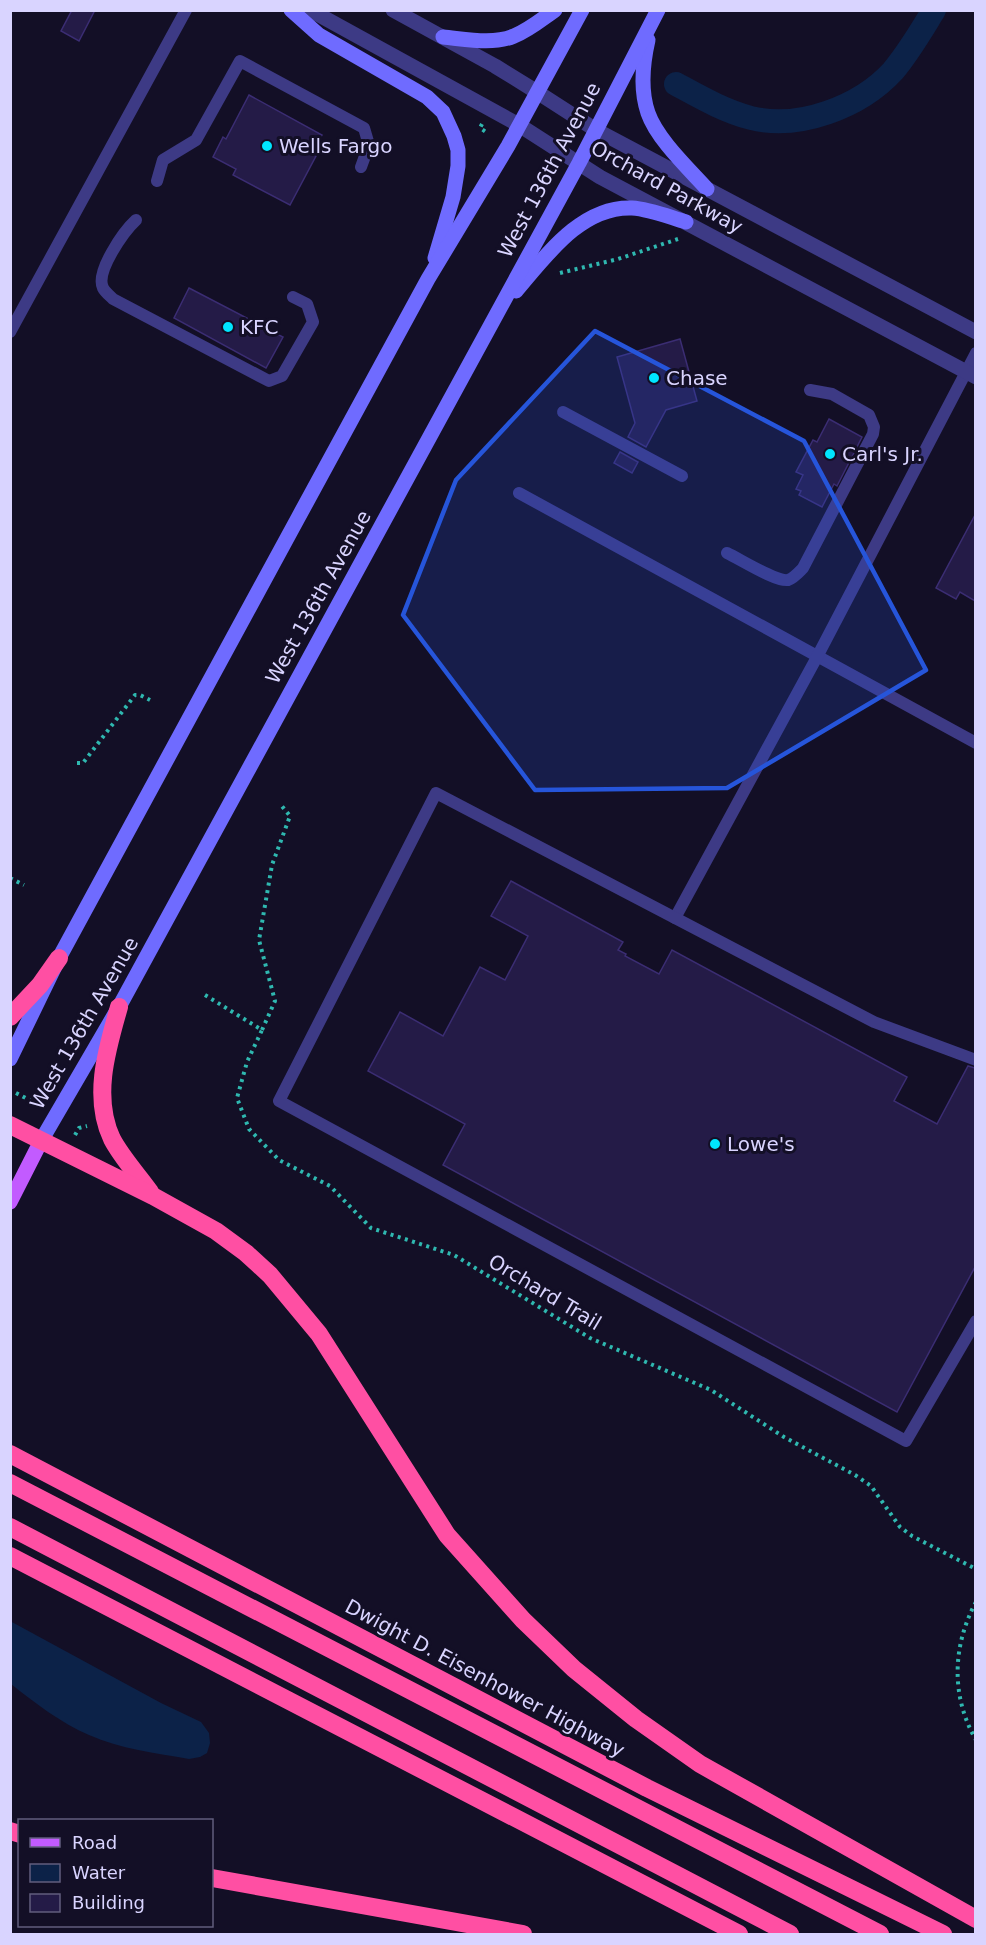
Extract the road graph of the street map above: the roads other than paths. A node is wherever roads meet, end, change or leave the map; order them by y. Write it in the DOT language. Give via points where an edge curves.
graph roads {
  1 [pos="186,10"];
  2 [pos="291,10"];
  3 [pos="310,10"];
  4 [pos="393,10"];
  5 [pos="555,10"];
  6 [pos="582,10"];
  7 [pos="655,16"];
  8 [pos="442,37"];
  9 [pos="537,92"];
  10 [pos="519,125"];
  11 [pos="596,130"];
  12 [pos="579,163"];
  13 [pos="361,167"];
  14 [pos="157,180"];
  15 [pos="707,189"];
  16 [pos="136,220"];
  17 [pos="686,222"];
  18 [pos="429,279"];
  19 [pos="293,297"];
  20 [pos="496,314"];
  21 [pos="10,332"];
  22 [pos="975,332"];
  23 [pos="975,353"];
  24 [pos="970,375"];
  25 [pos="810,390"];
  26 [pos="563,412"];
  27 [pos="682,476"];
  28 [pos="519,493"];
  29 [pos="727,553"];
  30 [pos="817,657"];
  31 [pos="975,743"];
  32 [pos="675,918"];
  33 [pos="59,958"];
  34 [pos="119,1007"];
  35 [pos="10,1017"];
  36 [pos="10,1059"];
  37 [pos="975,1060"];
  38 [pos="10,1125"];
  39 [pos="42,1141"];
  40 [pos="153,1196"];
  41 [pos="10,1202"];
  42 [pos="975,1321"];
  43 [pos="10,1454"];
  44 [pos="10,1483"];
  45 [pos="10,1527"];
  46 [pos="10,1556"];
  47 [pos="213,1878"];
  48 [pos="975,1919"];
  49 [pos="524,1935"];
  50 [pos="739,1935"];
  51 [pos="790,1935"];
  52 [pos="880,1935"];
  53 [pos="943,1935"];
  1 -- 21 [label="lane"];
  2 -- 18 [label="main road" via="319,35 427,97 450,125 458,150 458,166"];
  3 -- 10 [label="street, Orchard Parkway"];
  4 -- 8 [label="street, Orchard Parkway"];
  5 -- 8 [label="main road" via="508,39"];
  6 -- 9 [label="main road"];
  7 -- 11 [label="main road, West 136th Avenue"];
  7 -- 15 [label="main road" via="644,59 648,115 663,139"];
  8 -- 9 [label="street, Orchard Parkway"];
  9 -- 10 [label="main road"];
  9 -- 11 [label="street, Orchard Parkway"];
  10 -- 12 [label="street, Orchard Parkway"];
  10 -- 18 [label="main road"];
  11 -- 12 [label="main road, West 136th Avenue"];
  11 -- 15 [label="street, Orchard Parkway"];
  12 -- 17 [label="street, Orchard Parkway"];
  12 -- 20 [label="main road, West 136th Avenue"];
  13 -- 14 [label="lane" via="369,145 364,128 240,61 196,140 163,160"];
  15 -- 22 [label="street, Orchard Parkway"];
  16 -- 19 [label="lane" via="106,264 103,289 113,299 269,381 282,376 313,322 307,304"];
  17 -- 20 [label="main road" via="632,208 595,215 571,231"];
  17 -- 24 [label="street, Orchard Parkway"];
  18 -- 33 [label="main road"];
  20 -- 34 [label="main road, West 136th Avenue"];
  23 -- 24 [label="lane"];
  24 -- 30 [label="lane"];
  25 -- 29 [label="lane" via="832,394 869,415 873,434 803,568 795,576 787,580 778,578"];
  26 -- 27 [label="lane"];
  28 -- 30 [label="lane"];
  30 -- 31 [label="lane"];
  30 -- 32 [label="lane"];
  32 -- 37 [label="lane" via="874,1022"];
  32 -- 42 [label="lane" via="436,794 279,1101 906,1441"];
  33 -- 35 [label="highway"];
  33 -- 36 [label="main road"];
  34 -- 39 [label="main road, West 136th Avenue"];
  34 -- 40 [label="highway" via="105,1067 106,1120 117,1147"];
  38 -- 39 [label="highway"];
  39 -- 40 [label="highway"];
  39 -- 41 [label="main road, West 136th Avenue"];
  40 -- 48 [label="highway" via="216,1231 270,1275 319,1334 447,1535 523,1620 574,1669 700,1764"];
  43 -- 53 [label="highway, Dwight D. Eisenhower Highway" via="647,1788"];
  44 -- 52 [label="highway"];
  45 -- 51 [label="highway"];
  46 -- 50 [label="highway"];
  47 -- 49 [label="highway"];
}
